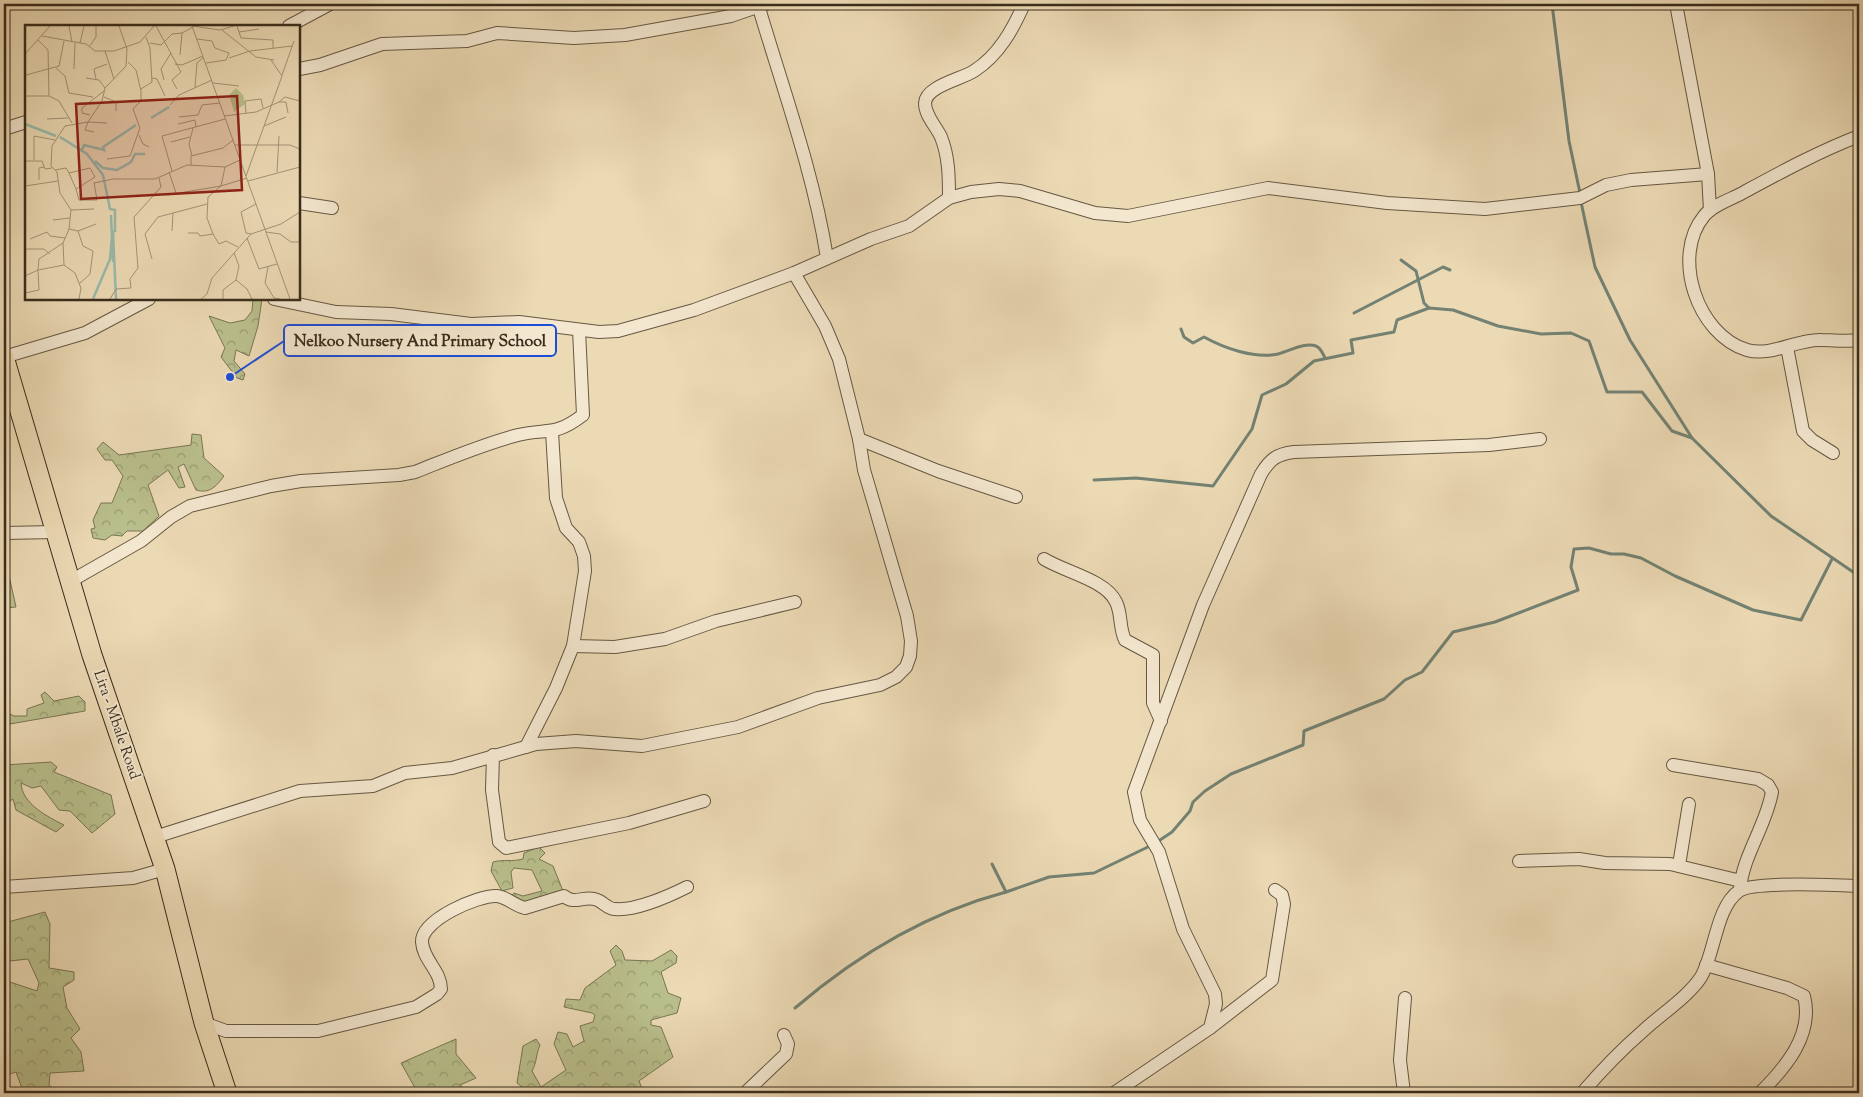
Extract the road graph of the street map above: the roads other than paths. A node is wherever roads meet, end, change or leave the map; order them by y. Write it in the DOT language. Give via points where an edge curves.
graph roads {
  1 [pos="330,4"];
  2 [pos="1024,4"];
  3 [pos="1676,4"];
  4 [pos="763,6"];
  5 [pos="291,25"];
  6 [pos="300,69"];
  7 [pos="25,122"];
  8 [pos="4,129"];
  9 [pos="1859,136"];
  10 [pos="1708,174"];
  11 [pos="949,198"];
  12 [pos="300,203"];
  13 [pos="332,208"];
  14 [pos="1710,210"];
  15 [pos="827,258"];
  16 [pos="794,273"];
  17 [pos="147,300"];
  18 [pos="279,300"];
  19 [pos="578,330"];
  20 [pos="1859,340"];
  21 [pos="1787,347"];
  22 [pos="4,357"];
  23 [pos="552,432"];
  24 [pos="859,439"];
  25 [pos="1540,439"];
  26 [pos="1833,453"];
  27 [pos="1016,497"];
  28 [pos="55,532"];
  29 [pos="4,533"];
  30 [pos="1044,559"];
  31 [pos="69,582"];
  32 [pos="794,602"];
  33 [pos="573,646"];
  34 [pos="1161,721"];
  35 [pos="526,747"];
  36 [pos="492,755"];
  37 [pos="1673,765"];
  38 [pos="704,801"];
  39 [pos="1689,804"];
  40 [pos="155,837"];
  41 [pos="1519,861"];
  42 [pos="1679,866"];
  43 [pos="165,869"];
  44 [pos="1740,885"];
  45 [pos="1859,886"];
  46 [pos="4,887"];
  47 [pos="687,887"];
  48 [pos="1275,890"];
  49 [pos="1706,965"];
  50 [pos="1406,998"];
  51 [pos="204,1023"];
  52 [pos="1210,1028"];
  53 [pos="784,1035"];
  54 [pos="227,1093"];
  55 [pos="745,1093"];
  56 [pos="1114,1093"];
  57 [pos="1404,1093"];
  58 [pos="1582,1093"];
  59 [pos="1760,1093"];
  1 -- 5 [label="street"];
  2 -- 11 [label="street" via="994,55 974,71 933,90 926,99 925,106 946,154"];
  3 -- 10 [label="street"];
  4 -- 6 [label="street" via="690,24 625,35 574,38 498,33 467,41 382,44"];
  4 -- 15 [label="street"];
  7 -- 8 [label="street"];
  9 -- 14 [label="street" via="1776,174"];
  10 -- 11 [label="street" via="1631,180 1606,185 1580,198 1485,209 1387,204 1268,188 1128,216 1096,213 1020,190 999,189"];
  10 -- 14 [label="street"];
  11 -- 15 [label="street" via="909,226"];
  12 -- 13 [label="street"];
  14 -- 21 [label="street" via="1695,231 1690,252 1692,282 1702,311 1724,337 1745,349"];
  15 -- 16 [label="street"];
  16 -- 19 [label="street" via="694,310 618,331"];
  16 -- 24 [label="street" via="831,338 848,389"];
  17 -- 22 [label="street" via="85,333"];
  18 -- 19 [label="street" via="336,312 391,314 471,324 543,324"];
  19 -- 23 [label="street" via="583,415"];
  20 -- 21 [label="street" via="1821,340"];
  21 -- 26 [label="street" via="1804,430 1812,440"];
  22 -- 28 [label="main road, Lira - Mbale Road"];
  23 -- 31 [label="street" via="519,435 415,472 270,486 190,506 135,545"];
  23 -- 33 [label="street" via="556,498 566,528 579,542 584,556 585,572"];
  24 -- 27 [label="street" via="938,471"];
  24 -- 35 [label="street" via="864,470 911,636 909,661 896,677 880,685 818,698 706,735 642,746 576,741"];
  25 -- 34 [label="street" via="1489,445 1294,452 1269,460 1203,604"];
  28 -- 29 [label="street"];
  28 -- 31 [label="main road, Lira - Mbale Road"];
  30 -- 34 [label="street" via="1099,584 1112,595 1119,610 1125,640 1153,655 1153,703"];
  31 -- 40 [label="main road, Lira - Mbale Road"];
  32 -- 33 [label="street" via="716,621 665,639 615,647"];
  33 -- 35 [label="street"];
  34 -- 52 [label="street" via="1135,787 1134,799 1140,820 1159,852 1183,929 1215,994"];
  35 -- 36 [label="street"];
  36 -- 38 [label="street" via="492,790 499,842 506,848 629,823"];
  36 -- 40 [label="street" via="452,768 405,773 384,783 360,788 300,791"];
  37 -- 44 [label="street" via="1758,779 1772,792 1770,808"];
  39 -- 42 [label="street"];
  40 -- 43 [label="main road, Lira - Mbale Road"];
  41 -- 42 [label="street" via="1579,859"];
  42 -- 44 [label="street"];
  43 -- 46 [label="street" via="133,878"];
  43 -- 51 [label="main road, Lira - Mbale Road"];
  44 -- 45 [label="street"];
  44 -- 49 [label="street" via="1724,912"];
  47 -- 51 [label="street" via="636,906 617,909 595,899 572,901 564,896 525,908 498,896 468,901 430,927 424,935 424,950 439,977 441,989 416,1007 318,1031 226,1031"];
  48 -- 52 [label="street" via="1282,896 1284,908 1272,980"];
  49 -- 58 [label="street" via="1695,984 1622,1049"];
  49 -- 59 [label="street" via="1787,988 1804,996 1806,1014 1797,1049"];
  50 -- 57 [label="street" via="1400,1060"];
  51 -- 54 [label="main road, Lira - Mbale Road"];
  52 -- 56 [label="street"];
  53 -- 55 [label="street" via="788,1044 786,1054"];
}
